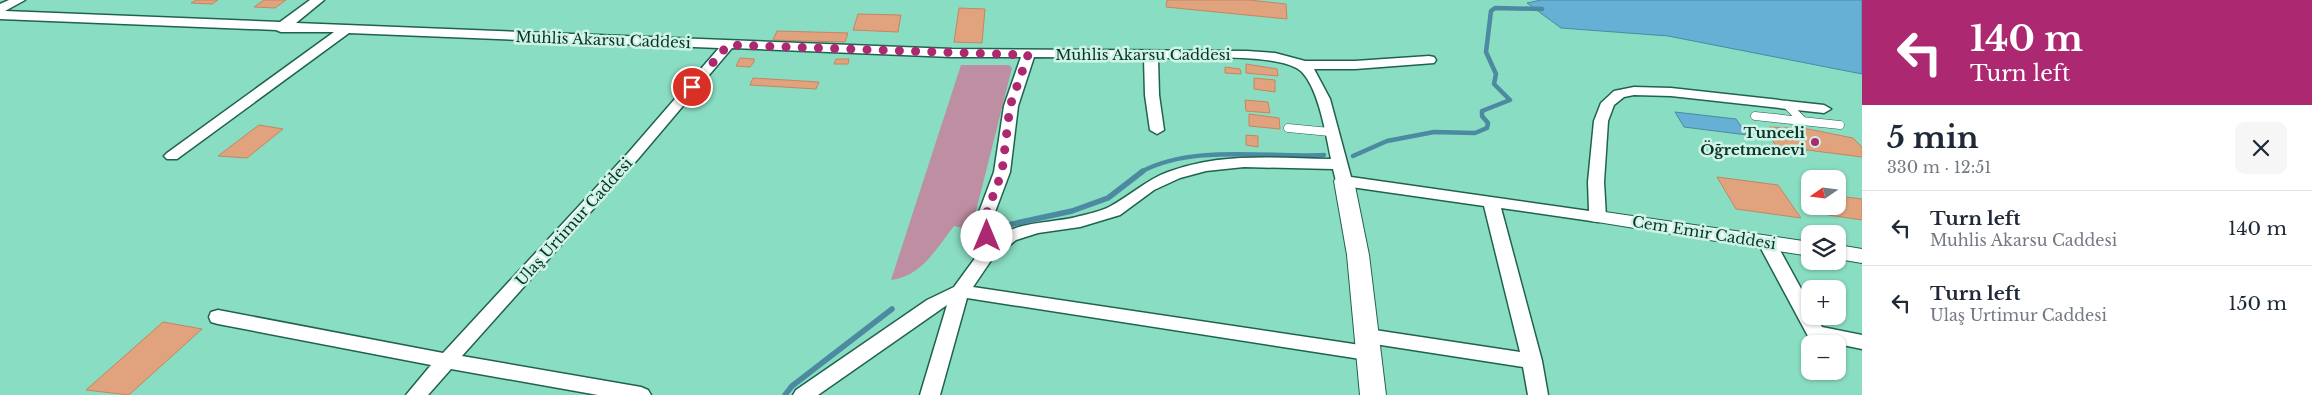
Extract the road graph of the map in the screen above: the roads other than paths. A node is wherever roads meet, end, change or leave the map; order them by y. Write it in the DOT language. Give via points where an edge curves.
graph roads {
  1 [pos="19,0"];
  2 [pos="318,0"];
  3 [pos="0,9"];
  4 [pos="0,15"];
  5 [pos="281,28"];
  6 [pos="345,30"];
  7 [pos="728,45"];
  8 [pos="1151,54"];
  9 [pos="1028,55"];
  10 [pos="1429,60"];
  11 [pos="1302,64"];
  12 [pos="1788,105"];
  13 [pos="1824,109"];
  14 [pos="1754,116"];
  15 [pos="1803,122"];
  16 [pos="1840,125"];
  17 [pos="1288,128"];
  18 [pos="1157,130"];
  19 [pos="1330,132"];
  20 [pos="172,156"];
  21 [pos="1342,173"];
  22 [pos="1492,201"];
  23 [pos="1598,216"];
  24 [pos="1767,242"];
  25 [pos="1801,248"];
  26 [pos="990,252"];
  27 [pos="1846,253"];
  28 [pos="1862,256"];
  29 [pos="960,291"];
  30 [pos="218,317"];
  31 [pos="1862,342"];
  32 [pos="1367,344"];
  33 [pos="448,361"];
  34 [pos="1532,361"];
  35 [pos="416,395"];
  36 [pos="641,395"];
  37 [pos="803,395"];
  38 [pos="930,395"];
  39 [pos="1373,395"];
  40 [pos="1538,395"];
  1 -- 3 [label="street"];
  2 -- 5 [label="street"];
  4 -- 5 [label="street, Muhlis Akarsu Caddesi"];
  5 -- 6 [label="street, Muhlis Akarsu Caddesi"];
  6 -- 7 [label="street, Muhlis Akarsu Caddesi"];
  6 -- 20 [label="street"];
  7 -- 9 [label="street, Muhlis Akarsu Caddesi"];
  7 -- 33 [label="street, Ulaş Urtimur Caddesi" via="633,156"];
  8 -- 9 [label="street, Muhlis Akarsu Caddesi"];
  8 -- 11 [label="street, Muhlis Akarsu Caddesi" via="1259,56"];
  8 -- 18 [label="street"];
  9 -- 26 [label="street" via="1010,106 1002,172 984,220"];
  10 -- 11 [label="street, Muhlis Akarsu Caddesi" via="1355,65"];
  11 -- 19 [label="street" via="1316,79"];
  12 -- 13 [label="street"];
  12 -- 15 [label="lane"];
  12 -- 23 [label="street" via="1671,92 1620,94 1608,103 1601,122 1596,182"];
  14 -- 15 [label="lane"];
  15 -- 16 [label="lane"];
  17 -- 19 [label="lane"];
  19 -- 21 [label="street"];
  21 -- 22 [label="street"];
  21 -- 26 [label="street" via="1244,162 1205,166 1148,187 1114,211 1080,222 1036,228 1010,236"];
  21 -- 32 [label="street" via="1358,255"];
  22 -- 23 [label="street"];
  22 -- 34 [label="street"];
  23 -- 24 [label="street, Cem Emir Caddesi"];
  24 -- 25 [label="street, Cem Emir Caddesi"];
  24 -- 31 [label="street" via="1816,333"];
  26 -- 29 [label="street"];
  27 -- 28 [label="street"];
  29 -- 32 [label="street"];
  29 -- 37 [label="street" via="934,304"];
  29 -- 38 [label="street"];
  30 -- 33 [label="street"];
  32 -- 34 [label="street"];
  32 -- 39 [label="street"];
  33 -- 35 [label="street, Ulaş Urtimur Caddesi"];
  33 -- 36 [label="street"];
  34 -- 40 [label="street"];
}
